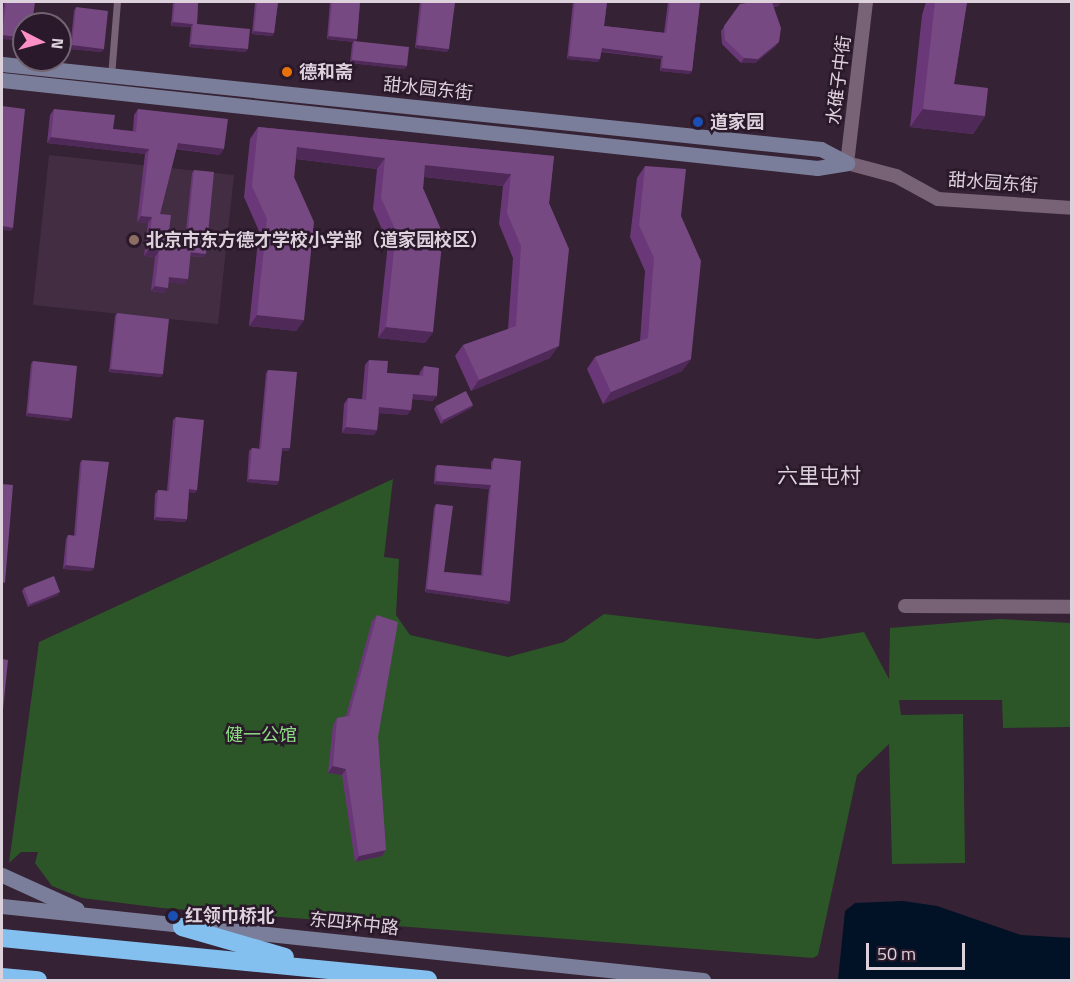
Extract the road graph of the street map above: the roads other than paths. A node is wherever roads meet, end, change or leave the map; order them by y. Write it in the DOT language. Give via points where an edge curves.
graph roads {
  1 [pos="117,2"];
  2 [pos="866,2"];
  3 [pos="2,64"];
  4 [pos="111,76"];
  5 [pos="2,80"];
  6 [pos="847,163"];
  7 [pos="1071,208"];
  8 [pos="905,606"];
  9 [pos="1071,607"];
  10 [pos="2,875"];
  11 [pos="2,906"];
  12 [pos="90,915"];
  13 [pos="182,927"];
  14 [pos="2,938"];
  15 [pos="327,969"];
  16 [pos="2,976"];
  17 [pos="38,981"];
  18 [pos="428,981"];
  19 [pos="703,981"];
  1 -- 4 [label="lane"];
  2 -- 6 [label="street, 水碓子中街"];
  3 -- 4 [label="street, 甜水园东街"];
  4 -- 6 [label="street, 甜水园东街" via="821,149"];
  5 -- 6 [label="street, 甜水园东街" via="817,168"];
  6 -- 7 [label="street, 甜水园东街" via="896,176 938,199"];
  8 -- 9 [label="street"];
  10 -- 12 [label="street"];
  11 -- 12 [label="street, 东四环中路"];
  12 -- 13 [label="street, 东四环中路"];
  13 -- 15 [label="highway"];
  13 -- 19 [label="street, 东四环中路"];
  14 -- 15 [label="highway"];
  15 -- 18 [label="highway"];
  16 -- 17 [label="highway"];
}
